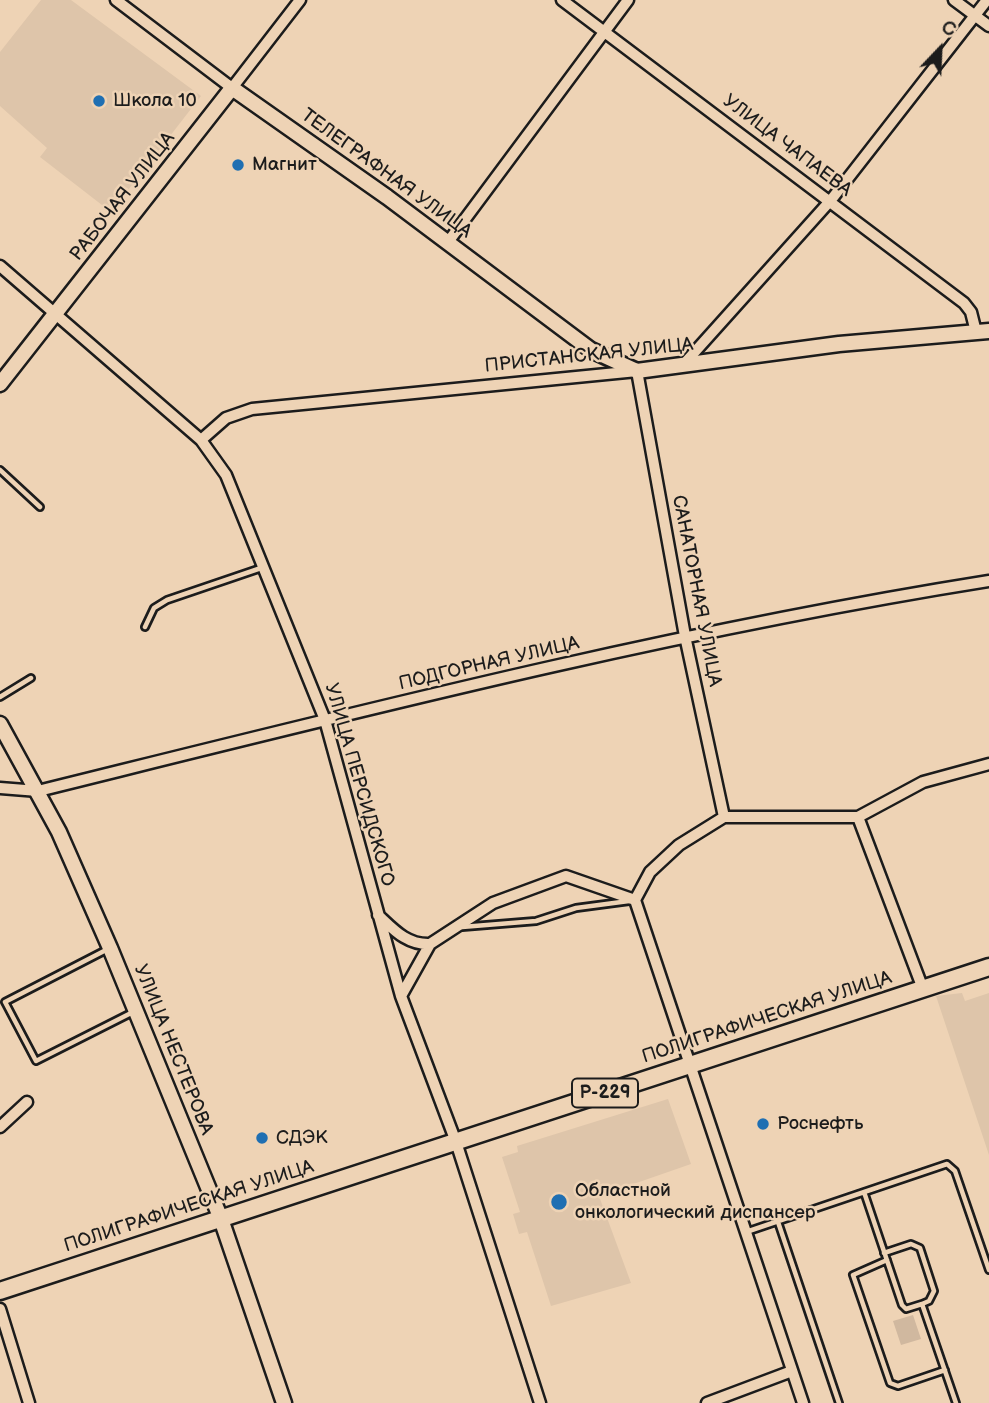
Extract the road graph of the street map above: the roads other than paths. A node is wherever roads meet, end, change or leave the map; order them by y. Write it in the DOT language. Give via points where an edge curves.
graph roads {
  1 [pos="116,0"];
  2 [pos="300,0"];
  3 [pos="562,0"];
  4 [pos="628,0"];
  5 [pos="954,0"];
  6 [pos="987,0"];
  7 [pos="976,17"];
  8 [pos="989,26"];
  9 [pos="604,32"];
  10 [pos="232,88"];
  11 [pos="831,200"];
  12 [pos="447,242"];
  13 [pos="0,266"];
  14 [pos="56,315"];
  15 [pos="983,332"];
  16 [pos="681,367"];
  17 [pos="637,371"];
  18 [pos="0,384"];
  19 [pos="201,440"];
  20 [pos="0,470"];
  21 [pos="40,507"];
  22 [pos="264,567"];
  23 [pos="989,581"];
  24 [pos="145,627"];
  25 [pos="685,636"];
  26 [pos="31,678"];
  27 [pos="0,697"];
  28 [pos="325,720"];
  29 [pos="0,724"];
  30 [pos="989,764"];
  31 [pos="0,788"];
  32 [pos="38,791"];
  33 [pos="724,817"];
  34 [pos="858,817"];
  35 [pos="635,900"];
  36 [pos="379,915"];
  37 [pos="448,930"];
  38 [pos="430,944"];
  39 [pos="110,948"];
  40 [pos="989,967"];
  41 [pos="923,989"];
  42 [pos="401,996"];
  43 [pos="136,1011"];
  44 [pos="689,1066"];
  45 [pos="27,1102"];
  46 [pos="0,1127"];
  47 [pos="456,1142"];
  48 [pos="864,1192"];
  49 [pos="221,1219"];
  50 [pos="778,1221"];
  51 [pos="745,1232"];
  52 [pos="884,1253"];
  53 [pos="887,1260"];
  54 [pos="989,1270"];
  55 [pos="0,1291"];
  56 [pos="922,1304"];
  57 [pos="0,1309"];
  58 [pos="945,1370"];
  59 [pos="792,1371"];
  60 [pos="29,1403"];
  61 [pos="284,1403"];
  62 [pos="540,1403"];
  63 [pos="707,1403"];
  64 [pos="803,1403"];
  65 [pos="839,1403"];
  66 [pos="956,1403"];
  1 -- 10 [label="street, ТЕЛЕГРАФНАЯ УЛИЦА"];
  2 -- 10 [label="street, РАБОЧАЯ УЛИЦА"];
  3 -- 9 [label="street, УЛИЦА ЧАПАЕВА"];
  4 -- 9 [label="street"];
  5 -- 7 [label="street"];
  6 -- 7 [label="street"];
  7 -- 8 [label="street"];
  7 -- 11 [label="street"];
  9 -- 11 [label="street, УЛИЦА ЧАПАЕВА"];
  9 -- 12 [label="street"];
  10 -- 12 [label="street, ТЕЛЕГРАФНАЯ УЛИЦА"];
  10 -- 14 [label="street, РАБОЧАЯ УЛИЦА"];
  11 -- 15 [label="street, УЛИЦА ЧАПАЕВА" via="964,303"];
  11 -- 16 [label="street"];
  12 -- 17 [label="street, ТЕЛЕГРАФНАЯ УЛИЦА" via="591,350"];
  13 -- 14 [label="street, УЛИЦА ПЕРСИДСКОГО"];
  14 -- 18 [label="street, РАБОЧАЯ УЛИЦА"];
  14 -- 19 [label="street, УЛИЦА ПЕРСИДСКОГО"];
  15 -- 16 [label="street, ПРИСТАНСКАЯ УЛИЦА" via="839,344"];
  16 -- 17 [label="street, ПРИСТАНСКАЯ УЛИЦА"];
  17 -- 19 [label="street, ПРИСТАНСКАЯ УЛИЦА" via="252,409 226,418"];
  17 -- 25 [label="street, САНАТОРНАЯ УЛИЦА"];
  19 -- 22 [label="street, УЛИЦА ПЕРСИДСКОГО" via="226,475"];
  20 -- 21 [label="lane"];
  22 -- 24 [label="lane" via="167,600 154,608"];
  22 -- 28 [label="street, УЛИЦА ПЕРСИДСКОГО"];
  23 -- 25 [label="street, ПОДГОРНАЯ УЛИЦА"];
  25 -- 28 [label="street, ПОДГОРНАЯ УЛИЦА"];
  25 -- 33 [label="street, САНАТОРНАЯ УЛИЦА"];
  26 -- 27 [label="lane"];
  28 -- 32 [label="street, ПОДГОРНАЯ УЛИЦА"];
  28 -- 36 [label="street, УЛИЦА ПЕРСИДСКОГО"];
  29 -- 32 [label="street, УЛИЦА НЕСТЕРОВА"];
  30 -- 34 [label="street" via="923,782"];
  31 -- 32 [label="street, ПОДГОРНАЯ УЛИЦА"];
  32 -- 39 [label="street, УЛИЦА НЕСТЕРОВА"];
  33 -- 34 [label="street"];
  33 -- 35 [label="street" via="679,845 650,872"];
  34 -- 41 [label="street"];
  35 -- 37 [label="lane" via="576,908 536,921"];
  35 -- 37 [label="street" via="566,876 493,903"];
  35 -- 44 [label="street"];
  36 -- 38 [label="street" via="400,936 418,945"];
  36 -- 42 [label="street, УЛИЦА ПЕРСИДСКОГО"];
  37 -- 38 [label="street"];
  38 -- 42 [label="street"];
  39 -- 43 [label="street, УЛИЦА НЕСТЕРОВА"];
  39 -- 43 [label="lane" via="5,1002 36,1062"];
  40 -- 41 [label="main road, ПОЛИГРАФИЧЕСКАЯ УЛИЦА / Р-229"];
  41 -- 44 [label="main road, ПОЛИГРАФИЧЕСКАЯ УЛИЦА / Р-229"];
  42 -- 47 [label="street, УЛИЦА ПЕРСИДСКОГО"];
  43 -- 49 [label="street, УЛИЦА НЕСТЕРОВА"];
  44 -- 47 [label="main road, ПОЛИГРАФИЧЕСКАЯ УЛИЦА / Р-229"];
  44 -- 51 [label="street"];
  45 -- 46 [label="street"];
  47 -- 49 [label="main road, ПОЛИГРАФИЧЕСКАЯ УЛИЦА / Р-229"];
  47 -- 62 [label="street, УЛИЦА ПЕРСИДСКОГО"];
  48 -- 50 [label="lane"];
  48 -- 52 [label="lane"];
  48 -- 54 [label="lane" via="951,1165"];
  49 -- 55 [label="main road, ПОЛИГРАФИЧЕСКАЯ УЛИЦА / Р-229"];
  49 -- 61 [label="street, УЛИЦА НЕСТЕРОВА"];
  50 -- 51 [label="lane"];
  50 -- 65 [label="lane"];
  51 -- 59 [label="street"];
  52 -- 53 [label="lane"];
  52 -- 56 [label="lane" via="911,1244 920,1248 934,1291 929,1302"];
  53 -- 56 [label="lane" via="903,1307"];
  53 -- 58 [label="lane" via="853,1275 890,1383 898,1386"];
  56 -- 58 [label="lane"];
  57 -- 60 [label="street"];
  58 -- 66 [label="lane"];
  59 -- 63 [label="street"];
  59 -- 64 [label="street"];
}
